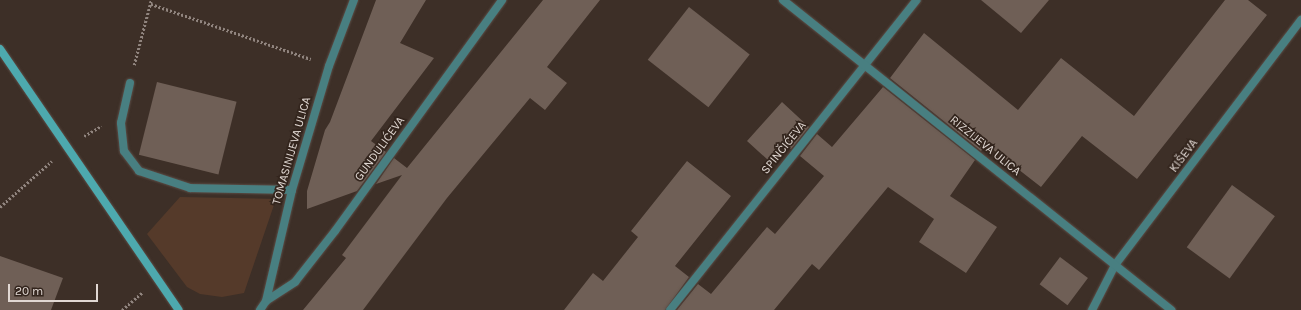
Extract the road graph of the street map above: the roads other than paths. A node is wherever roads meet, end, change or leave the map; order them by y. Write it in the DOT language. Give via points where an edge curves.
graph roads {
  1 [pos="354,0"];
  2 [pos="502,0"];
  3 [pos="783,0"];
  4 [pos="917,0"];
  5 [pos="1301,20"];
  6 [pos="0,49"];
  7 [pos="865,66"];
  8 [pos="130,83"];
  9 [pos="292,190"];
  10 [pos="1115,265"];
  11 [pos="266,301"];
  12 [pos="179,310"];
  13 [pos="260,310"];
  14 [pos="670,310"];
  15 [pos="1092,310"];
  16 [pos="1172,310"];
  1 -- 9 [label="street, TOMASINIJEVA ULICA" via="329,66"];
  2 -- 11 [label="street, GUNDULIĆEVA" via="335,231 295,282"];
  3 -- 7 [label="street, RIZZIJEVA ULICA"];
  4 -- 7 [label="street, SPINČIĆEVA"];
  5 -- 10 [label="street, KIŠEVA"];
  6 -- 12 [label="main road"];
  7 -- 10 [label="street, RIZZIJEVA ULICA"];
  7 -- 14 [label="street, SPINČIĆEVA"];
  8 -- 9 [label="street" via="121,123 124,151 139,170 190,188"];
  9 -- 11 [label="street, TOMASINIJEVA ULICA"];
  10 -- 15 [label="street, KIŠEVA"];
  10 -- 16 [label="street, RIZZIJEVA ULICA"];
  11 -- 13 [label="street, TOMASINIJEVA ULICA"];
}
